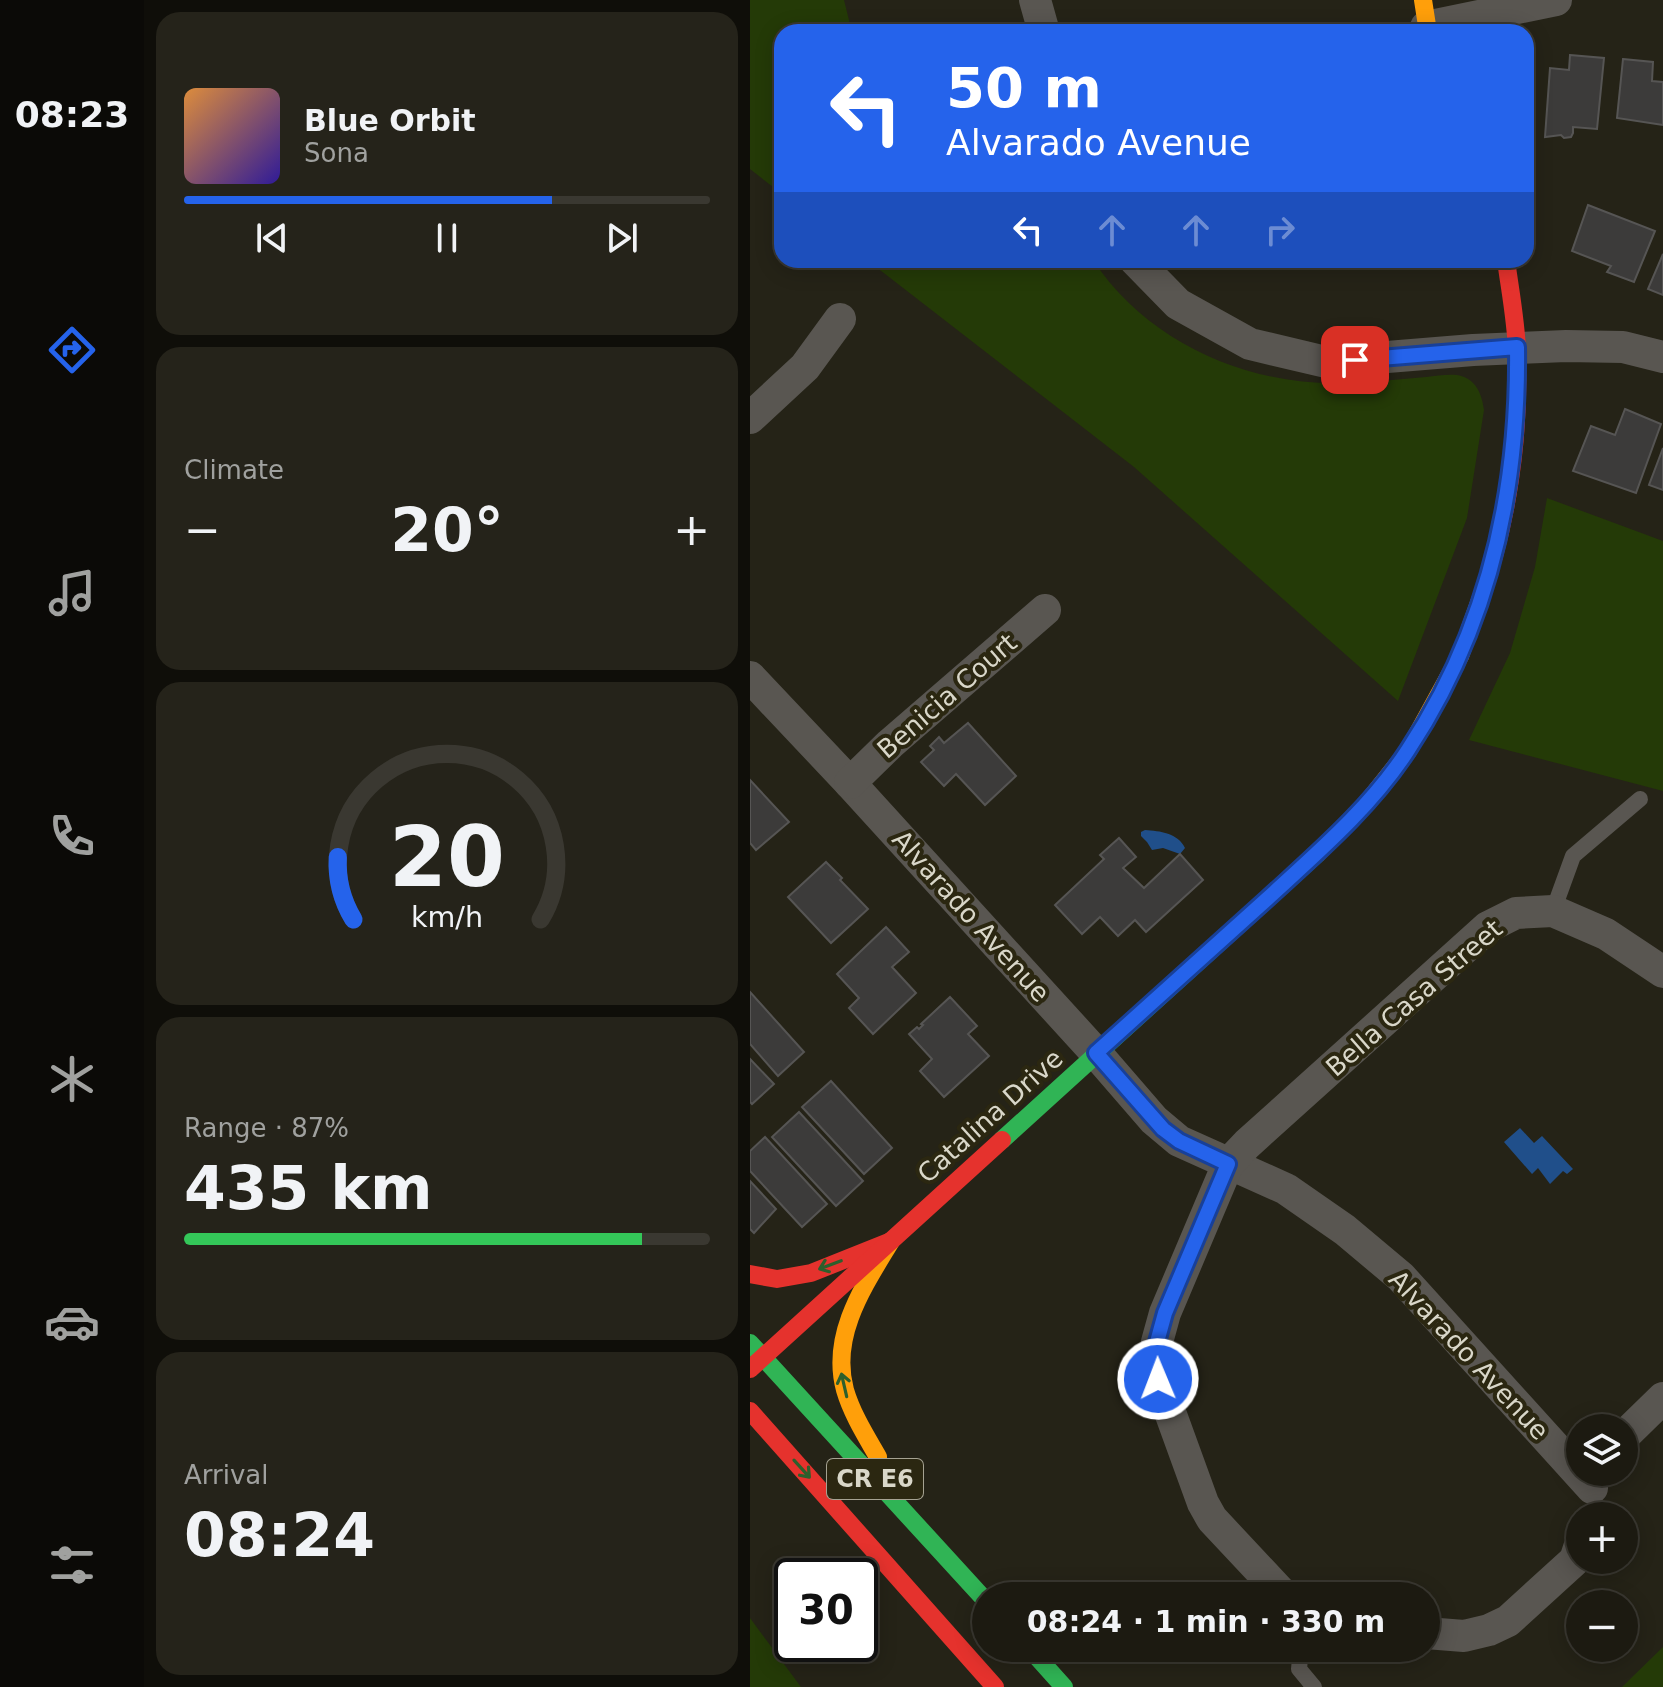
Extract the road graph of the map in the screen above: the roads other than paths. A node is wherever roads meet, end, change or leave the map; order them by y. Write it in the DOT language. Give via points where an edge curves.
graph roads {
  1 [pos="1035,0"];
  2 [pos="1556,0"];
  3 [pos="1426,20"];
  4 [pos="1042,24"];
  5 [pos="1143,268"];
  6 [pos="1507,268"];
  7 [pos="840,319"];
  8 [pos="1517,347"];
  9 [pos="1663,357"];
  10 [pos="750,418"];
  11 [pos="1045,610"];
  12 [pos="750,677"];
  13 [pos="850,783"];
  14 [pos="1640,799"];
  15 [pos="1553,911"];
  16 [pos="1663,972"];
  17 [pos="1096,1053"];
  18 [pos="1228,1164"];
  19 [pos="891,1241"];
  20 [pos="750,1274"];
  21 [pos="750,1343"];
  22 [pos="757,1363"];
  23 [pos="1663,1398"];
  24 [pos="750,1411"];
  25 [pos="1638,1422"];
  26 [pos="1592,1492"];
  27 [pos="920,1528"];
  28 [pos="1566,1568"];
  29 [pos="1271,1582"];
  30 [pos="972,1586"];
  31 [pos="1440,1634"];
  32 [pos="1042,1662"];
  33 [pos="1300,1662"];
  34 [pos="995,1687"];
  35 [pos="1064,1687"];
  36 [pos="1314,1687"];
  1 -- 4 [label="street"];
  2 -- 3 [label="street"];
  5 -- 8 [label="street" via="1178,304 1250,344 1326,362"];
  6 -- 8 [label="street, Catalina Drive"];
  7 -- 10 [label="street" via="805,367"];
  8 -- 9 [label="street" via="1623,347"];
  8 -- 17 [label="street, Catalina Drive" via="1513,455 1499,539 1460,656 1408,751 1319,852"];
  11 -- 13 [label="street, Benicia Court"];
  12 -- 13 [label="street, Alvarado Avenue"];
  13 -- 17 [label="street, Alvarado Avenue"];
  14 -- 15 [label="lane" via="1573,856"];
  15 -- 16 [label="street, Bella Casa Street" via="1606,934"];
  15 -- 18 [label="street, Bella Casa Street" via="1516,913 1488,927"];
  17 -- 18 [label="street, Alvarado Avenue" via="1163,1129"];
  17 -- 19 [label="street, Catalina Drive"];
  18 -- 26 [label="street, Alvarado Avenue" via="1286,1189 1401,1277"];
  18 -- 29 [label="street" via="1165,1313 1155,1363 1203,1503"];
  19 -- 20 [label="street, one-way" via="811,1273 777,1279"];
  19 -- 22 [label="street, Catalina Drive"];
  27 -- 19 [label="street, one-way" via="847,1400 840,1367 849,1317"];
  21 -- 22 [label="street, CR E6"];
  22 -- 27 [label="street, CR E6"];
  23 -- 25 [label="street"];
  24 -- 34 [label="street, CR E6, one-way"];
  27 -- 30 [label="street, CR E6"];
  28 -- 31 [label="street" via="1508,1621 1464,1636"];
  32 -- 35 [label="street"];
  33 -- 36 [label="lane" via="1299,1669"];
}
